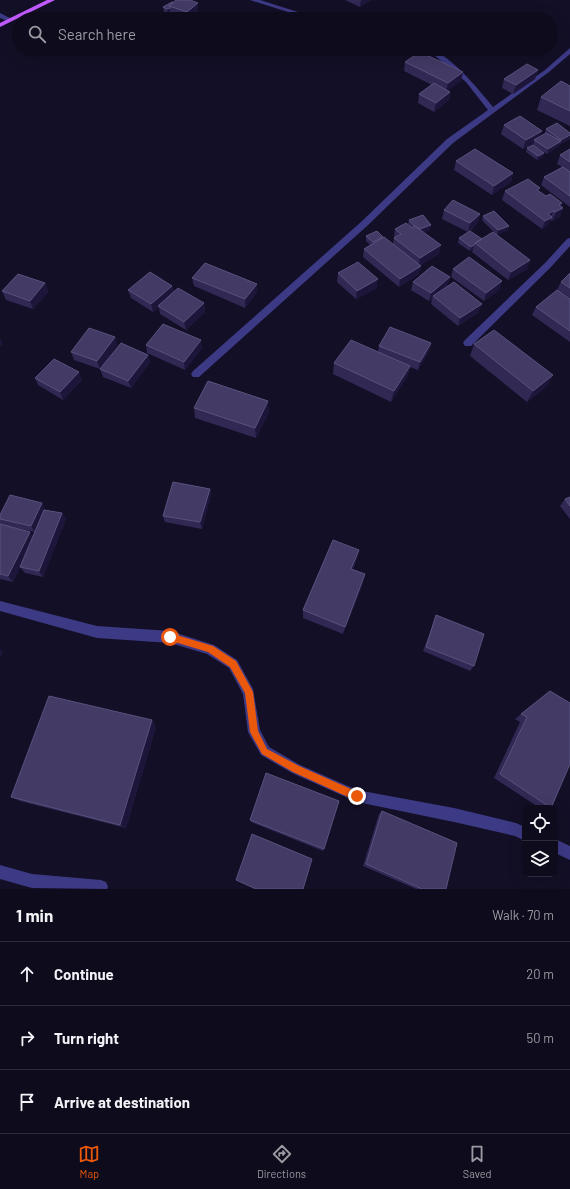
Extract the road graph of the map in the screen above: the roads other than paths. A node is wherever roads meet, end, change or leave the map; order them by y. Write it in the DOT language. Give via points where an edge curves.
graph roads {
  1 [pos="52,0"];
  2 [pos="253,0"];
  3 [pos="27,12"];
  4 [pos="293,12"];
  5 [pos="0,14"];
  6 [pos="10,20"];
  7 [pos="0,25"];
  8 [pos="570,50"];
  9 [pos="438,56"];
  10 [pos="492,110"];
  11 [pos="570,241"];
  12 [pos="468,343"];
  13 [pos="196,374"];
  14 [pos="0,606"];
  15 [pos="522,833"];
  16 [pos="558,847"];
  17 [pos="570,853"];
  18 [pos="0,872"];
  19 [pos="101,887"];
  1 -- 3 [label="main road"];
  2 -- 4 [label="street"];
  5 -- 6 [label="street"];
  6 -- 7 [label="main road"];
  8 -- 10 [label="street" via="547,71"];
  9 -- 10 [label="street" via="468,81"];
  10 -- 13 [label="street" via="450,141 364,224"];
  11 -- 12 [label="street"];
  14 -- 15 [label="street" via="97,632 170,637 210,649 233,664 249,692 254,732 264,751 296,769 357,796 454,814"];
  16 -- 17 [label="street"];
  18 -- 19 [label="street" via="32,881"];
}
